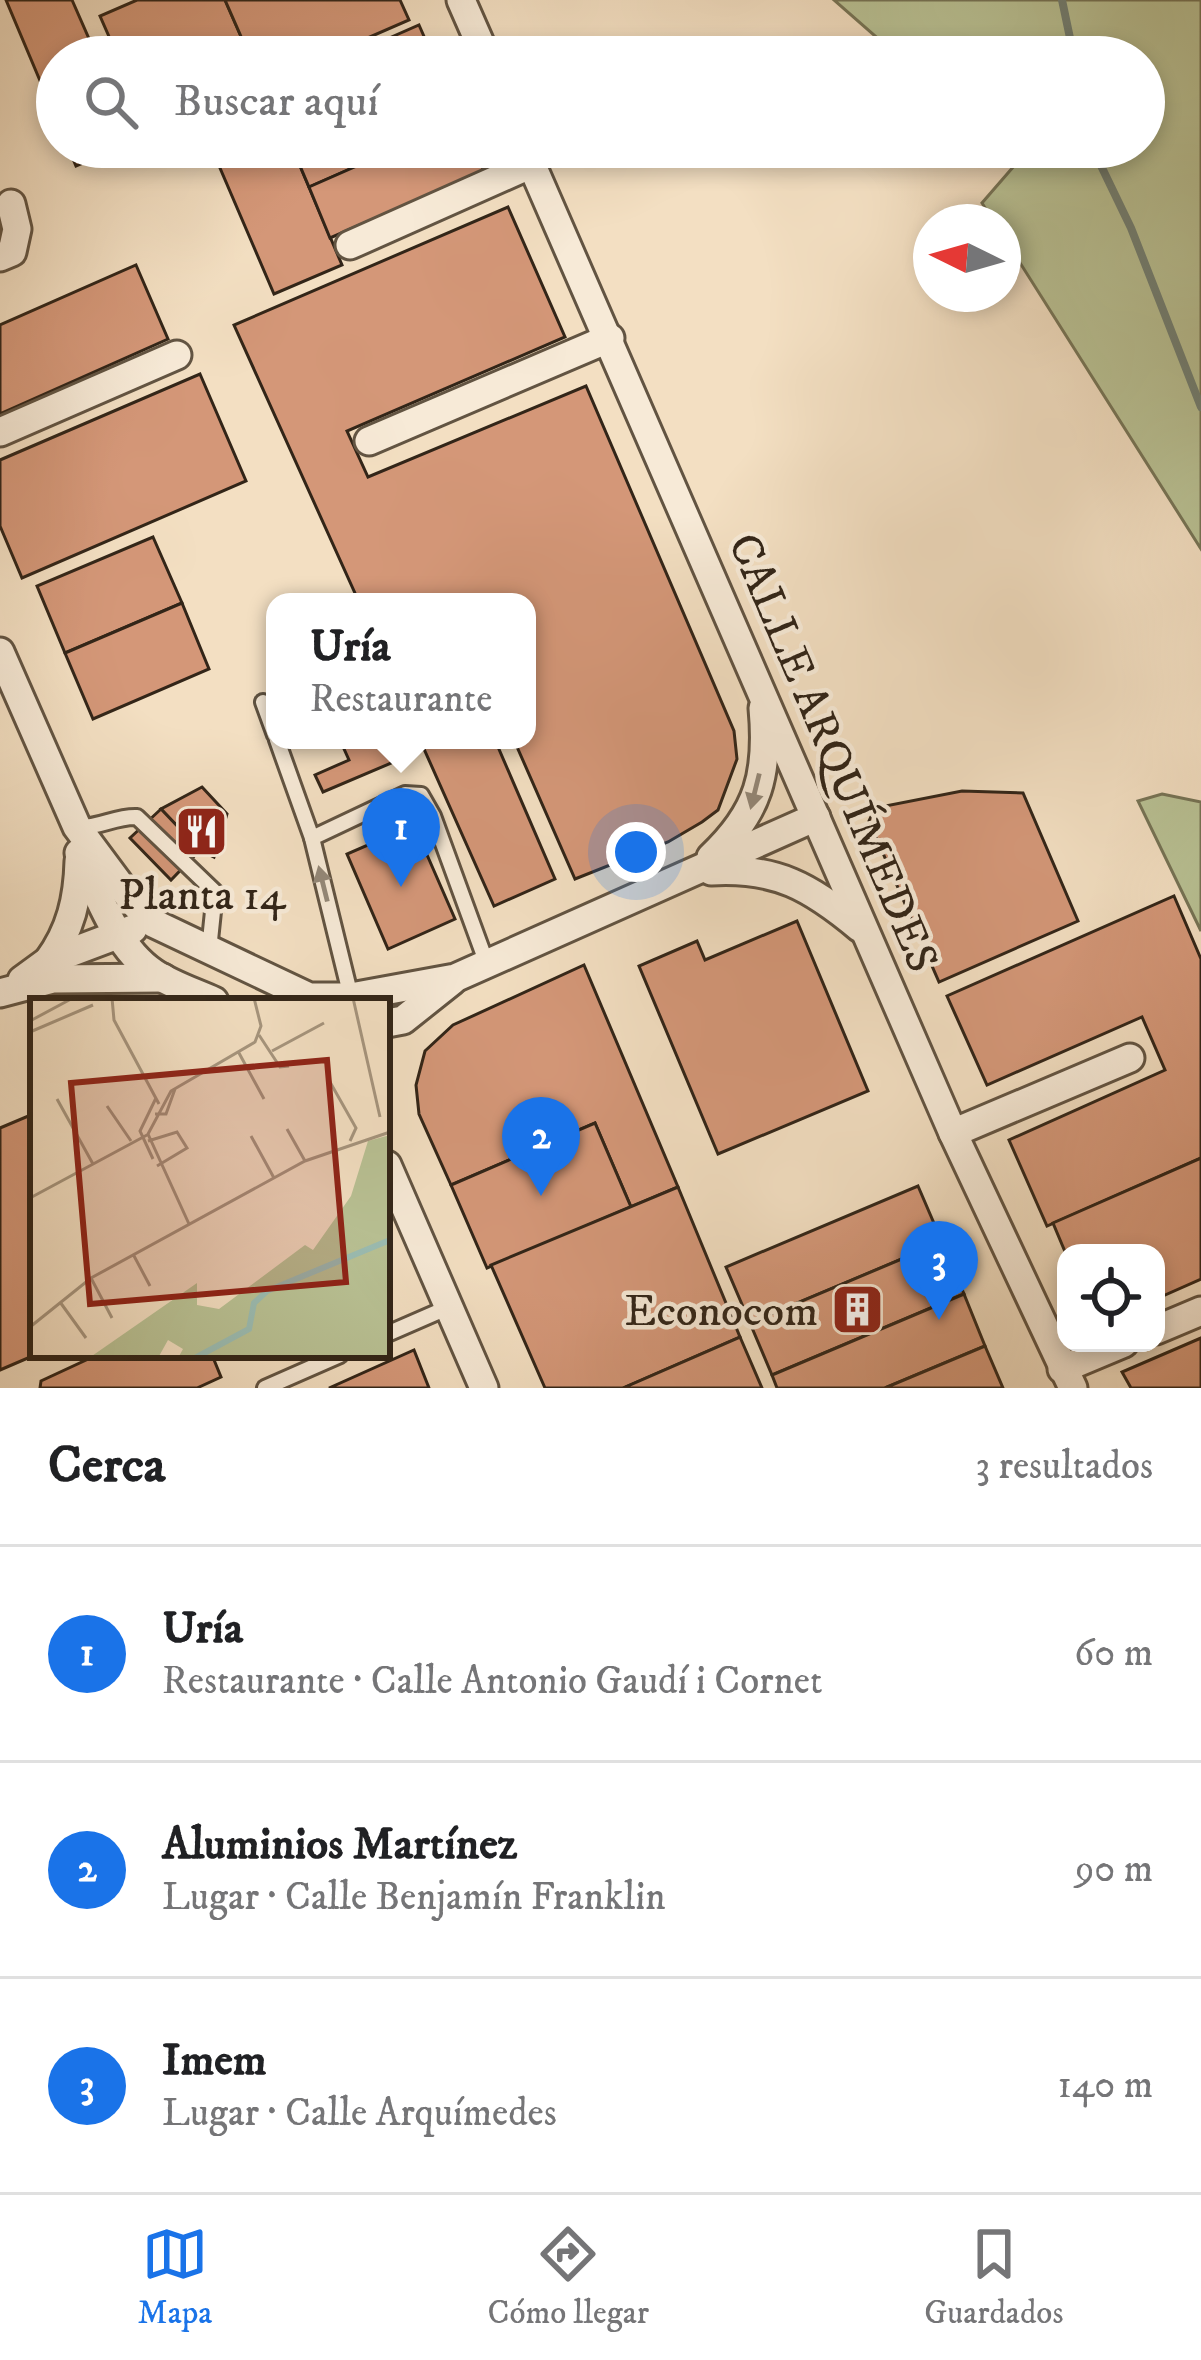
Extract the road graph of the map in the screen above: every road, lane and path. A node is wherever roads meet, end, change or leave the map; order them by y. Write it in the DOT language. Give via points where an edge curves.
graph roads {
  1 [pos="461,0"];
  2 [pos="476,36"];
  3 [pos="504,168"];
  4 [pos="533,168"];
  5 [pos="11,204"];
  6 [pos="350,245"];
  7 [pos="0,256"];
  8 [pos="610,338"];
  9 [pos="177,355"];
  10 [pos="0,432"];
  11 [pos="369,441"];
  12 [pos="0,652"];
  13 [pos="761,688"];
  14 [pos="263,702"];
  15 [pos="266,710"];
  16 [pos="280,749"];
  17 [pos="816,817"];
  18 [pos="312,838"];
  19 [pos="78,840"];
  20 [pos="694,872"];
  21 [pos="132,901"];
  22 [pos="153,923"];
  23 [pos="119,932"];
  24 [pos="868,935"];
  25 [pos="209,950"];
  26 [pos="487,964"];
  27 [pos="51,970"];
  28 [pos="163,978"];
  29 [pos="455,978"];
  30 [pos="417,985"];
  31 [pos="4,992"];
  32 [pos="351,997"];
  33 [pos="207,998"];
  34 [pos="308,998"];
  35 [pos="330,998"];
  36 [pos="392,1015"];
  37 [pos="1130,1058"];
  38 [pos="953,1133"];
  39 [pos="390,1173"];
  40 [pos="448,1307"];
  41 [pos="1201,1311"];
  42 [pos="1165,1326"];
  43 [pos="390,1333"];
  44 [pos="1109,1352"];
  45 [pos="333,1358"];
  46 [pos="1067,1378"];
  47 [pos="265,1388"];
  48 [pos="484,1388"];
  1 -- 2 [label="street"];
  3 -- 6 [label="street"];
  4 -- 8 [label="street, CALLE ARQUÍMEDES"];
  5 -- 7 [label="street" via="17,229 11,252"];
  8 -- 11 [label="street"];
  8 -- 13 [label="street, CALLE ARQUÍMEDES"];
  9 -- 10 [label="street"];
  12 -- 19 [label="street"];
  13 -- 17 [label="street, CALLE ARQUÍMEDES"];
  13 -- 20 [label="street, one-way" via="766,740 754,806"];
  14 -- 15 [label="lane"];
  16 -- 18 [label="lane"];
  17 -- 20 [label="street"];
  17 -- 24 [label="street, CALLE ARQUÍMEDES"];
  18 -- 26 [label="lane" via="405,794 422,795"];
  32 -- 18 [label="lane, one-way"];
  19 -- 21 [label="street"];
  19 -- 23 [label="street"];
  19 -- 25 [label="lane" via="136,817 215,892"];
  19 -- 27 [label="street" via="79,895"];
  20 -- 24 [label="street" via="777,875 823,897"];
  20 -- 26 [label="street"];
  21 -- 22 [label="street"];
  21 -- 23 [label="street"];
  22 -- 23 [label="street"];
  22 -- 25 [label="street"];
  23 -- 27 [label="street"];
  23 -- 28 [label="street"];
  24 -- 38 [label="street, CALLE ARQUÍMEDES"];
  25 -- 34 [label="street"];
  26 -- 29 [label="street"];
  27 -- 28 [label="street"];
  27 -- 31 [label="street"];
  28 -- 33 [label="street"];
  29 -- 30 [label="street"];
  29 -- 36 [label="street"];
  30 -- 32 [label="street"];
  30 -- 36 [label="street"];
  32 -- 35 [label="street"];
  37 -- 38 [label="street"];
  38 -- 46 [label="street, CALLE ARQUÍMEDES"];
  39 -- 40 [label="street"];
  40 -- 43 [label="lane"];
  40 -- 48 [label="street"];
  41 -- 42 [label="street"];
  44 -- 46 [label="street"];
  45 -- 47 [label="lane"];
}
